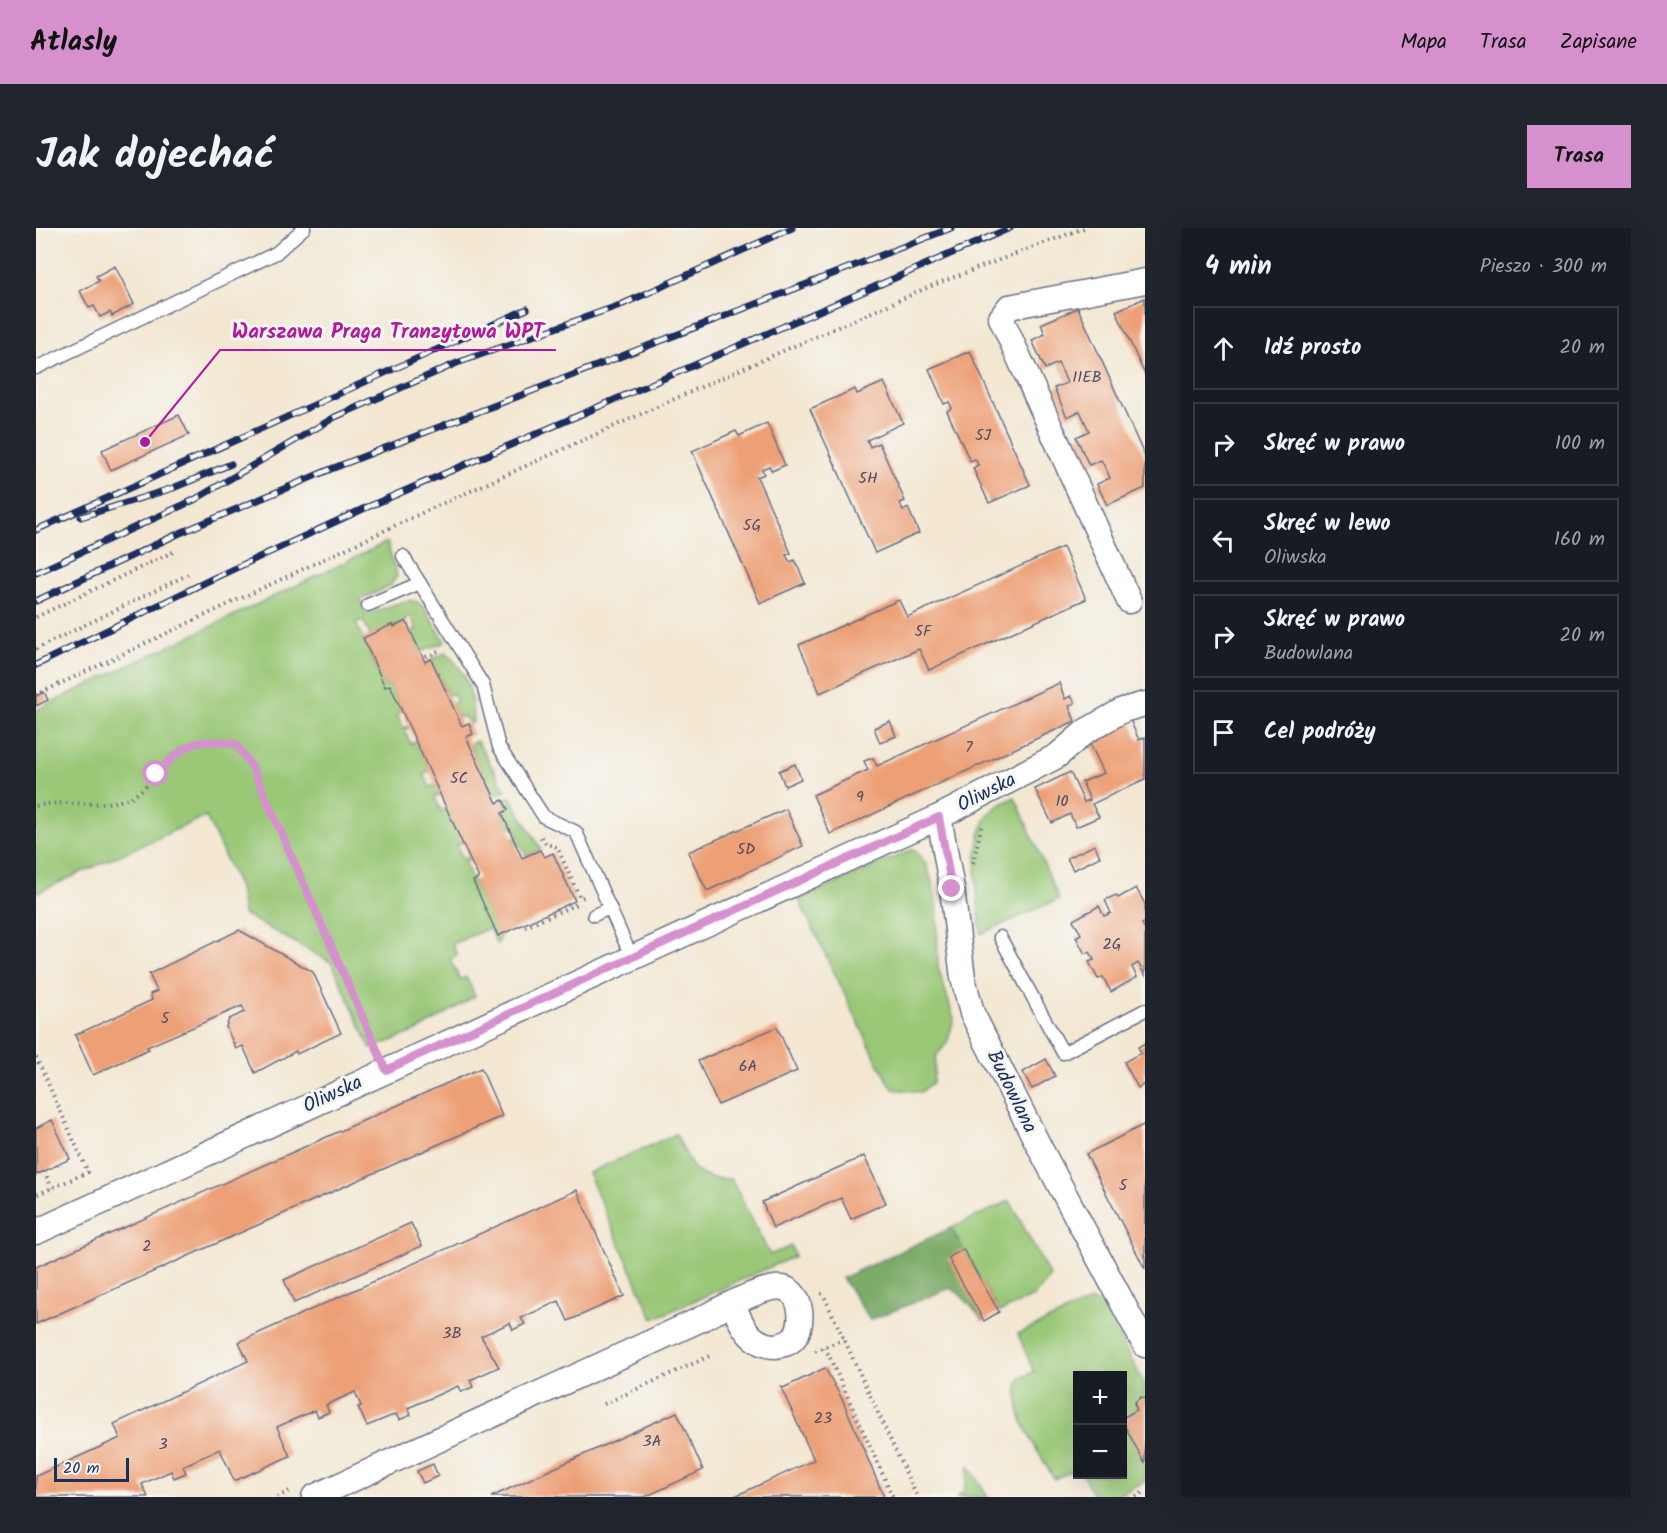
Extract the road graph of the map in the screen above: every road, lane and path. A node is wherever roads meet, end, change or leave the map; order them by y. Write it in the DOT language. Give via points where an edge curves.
graph roads {
  1 [pos="304,228"];
  2 [pos="1084,228"];
  3 [pos="1145,281"];
  4 [pos="36,368"];
  5 [pos="177,550"];
  6 [pos="403,556"];
  7 [pos="189,574"];
  8 [pos="420,583"];
  9 [pos="1129,602"];
  10 [pos="368,605"];
  11 [pos="36,617"];
  12 [pos="36,649"];
  13 [pos="36,695"];
  14 [pos="1145,704"];
  15 [pos="36,806"];
  16 [pos="986,814"];
  17 [pos="939,817"];
  18 [pos="973,874"];
  19 [pos="592,897"];
  20 [pos="610,908"];
  21 [pos="594,915"];
  22 [pos="525,927"];
  23 [pos="1000,937"];
  24 [pos="632,958"];
  25 [pos="1145,1010"];
  26 [pos="36,1057"];
  27 [pos="386,1070"];
  28 [pos="44,1171"];
  29 [pos="52,1188"];
  30 [pos="36,1195"];
  31 [pos="36,1232"];
  32 [pos="797,1300"];
  33 [pos="733,1304"];
  34 [pos="1145,1345"];
  35 [pos="825,1347"];
  36 [pos="712,1355"];
  37 [pos="604,1404"];
  38 [pos="1145,1491"];
  39 [pos="326,1494"];
  40 [pos="893,1497"];
  41 [pos="917,1497"];
  42 [pos="1135,1497"];
  1 -- 4 [label="lane" via="276,253"];
  2 -- 13 [label="path" via="936,284 679,397"];
  3 -- 9 [label="street" via="1009,307 1001,318"];
  5 -- 11 [label="path"];
  6 -- 8 [label="lane"];
  7 -- 12 [label="path"];
  8 -- 10 [label="lane"];
  8 -- 20 [label="lane" via="483,685 499,747 544,817 576,832"];
  14 -- 17 [label="street, Oliwska" via="1123,710 1086,731 1057,756"];
  15 -- 27 [label="path" via="123,800 141,792 175,754 192,743 215,740 236,744 252,767"];
  16 -- 18 [label="path" via="978,831"];
  17 -- 24 [label="street, Oliwska"];
  17 -- 34 [label="street, Budowlana" via="963,978 972,1013"];
  19 -- 22 [label="path"];
  20 -- 21 [label="lane"];
  20 -- 24 [label="lane"];
  23 -- 25 [label="lane" via="1063,1053"];
  24 -- 27 [label="street, Oliwska"];
  26 -- 29 [label="path" via="88,1172"];
  27 -- 31 [label="street, Oliwska"];
  28 -- 29 [label="path"];
  29 -- 30 [label="path"];
  32 -- 33 [label="street" via="782,1287"];
  32 -- 33 [label="street" via="801,1320 798,1330 783,1345 755,1342"];
  32 -- 41 [label="path" via="823,1294"];
  33 -- 39 [label="street"];
  35 -- 40 [label="path"];
  36 -- 37 [label="path"];
  38 -- 42 [label="path"];
}
